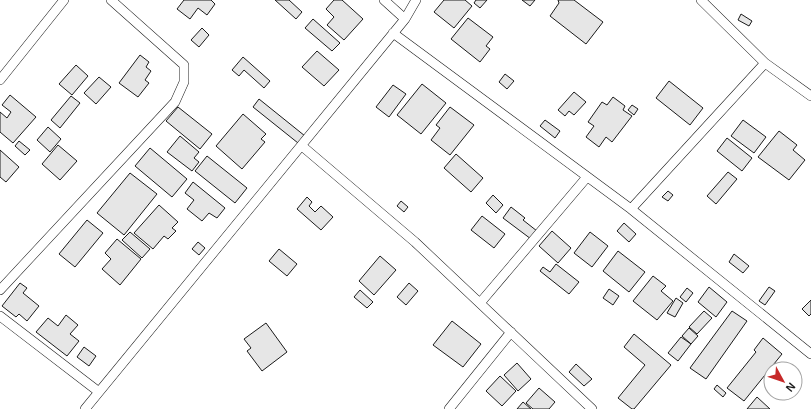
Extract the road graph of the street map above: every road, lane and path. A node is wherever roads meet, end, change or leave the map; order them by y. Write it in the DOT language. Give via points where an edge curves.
graph roads {
  1 [pos="64,0"];
  2 [pos="111,0"];
  3 [pos="384,0"];
  4 [pos="416,0"];
  5 [pos="701,0"];
  6 [pos="405,19"];
  7 [pos="393,33"];
  8 [pos="765,63"];
  9 [pos="0,80"];
  10 [pos="811,96"];
  11 [pos="302,146"];
  12 [pos="588,177"];
  13 [pos="631,208"];
  14 [pos="0,290"];
  15 [pos="480,303"];
  16 [pos="0,316"];
  17 [pos="511,332"];
  18 [pos="811,354"];
  19 [pos="99,392"];
  20 [pos="85,409"];
  21 [pos="449,409"];
  22 [pos="592,409"];
  1 -- 9 [label="street"];
  2 -- 14 [label="street" via="184,65 184,82 175,102"];
  3 -- 6 [label="street"];
  4 -- 6 [label="street"];
  5 -- 8 [label="street"];
  6 -- 7 [label="street"];
  7 -- 11 [label="street"];
  7 -- 12 [label="street"];
  8 -- 10 [label="street"];
  8 -- 13 [label="street"];
  11 -- 15 [label="street" via="415,242"];
  11 -- 19 [label="street"];
  12 -- 13 [label="street"];
  12 -- 15 [label="street"];
  13 -- 18 [label="street"];
  15 -- 17 [label="street"];
  16 -- 19 [label="street"];
  17 -- 21 [label="street"];
  17 -- 22 [label="street"];
  19 -- 20 [label="street"];
}
